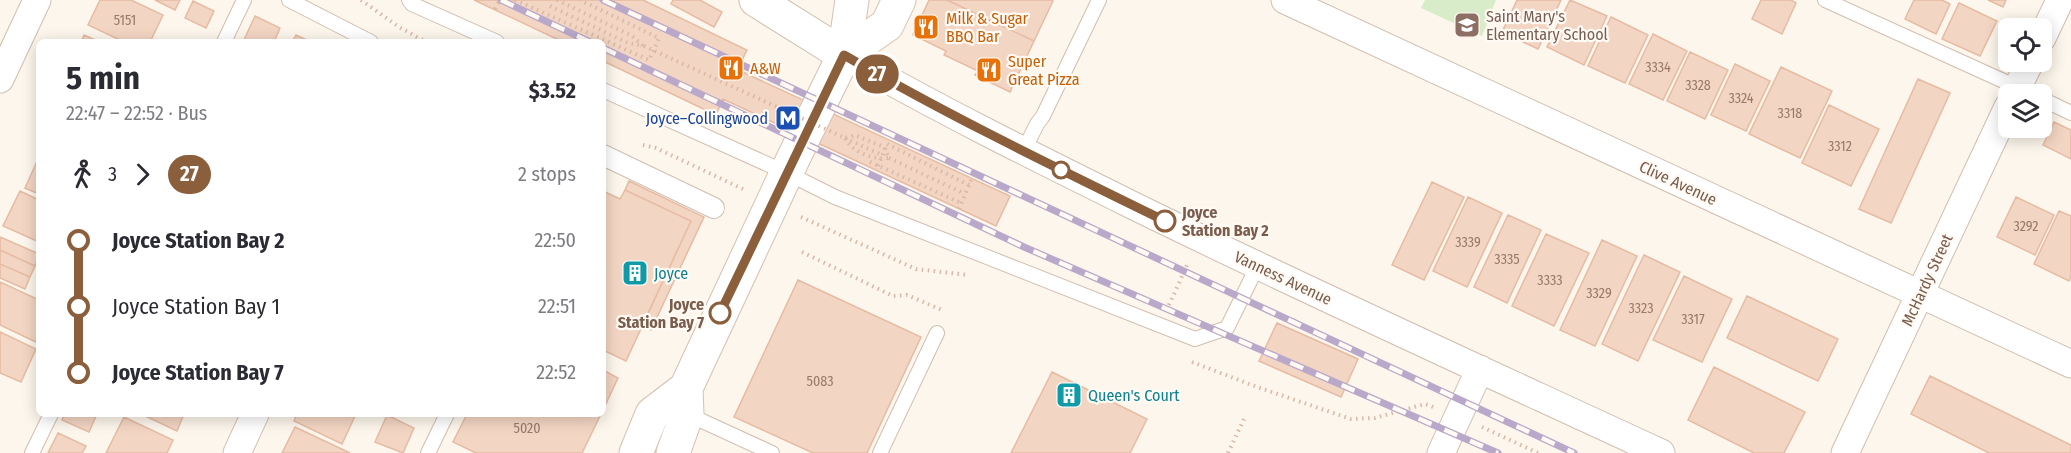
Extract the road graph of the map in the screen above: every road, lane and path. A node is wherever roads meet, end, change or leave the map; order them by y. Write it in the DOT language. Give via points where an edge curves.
graph roads {
  1 [pos="37,0"];
  2 [pos="244,0"];
  3 [pos="288,0"];
  4 [pos="361,0"];
  5 [pos="409,0"];
  6 [pos="500,0"];
  7 [pos="515,0"];
  8 [pos="557,0"];
  9 [pos="580,0"];
  10 [pos="756,0"];
  11 [pos="852,0"];
  12 [pos="899,0"];
  13 [pos="1098,0"];
  14 [pos="1285,0"];
  15 [pos="1825,0"];
  16 [pos="2060,0"];
  17 [pos="550,6"];
  18 [pos="495,9"];
  19 [pos="2051,18"];
  20 [pos="225,39"];
  21 [pos="365,39"];
  22 [pos="421,39"];
  23 [pos="490,39"];
  24 [pos="602,39"];
  25 [pos="606,41"];
  26 [pos="644,46"];
  27 [pos="654,51"];
  28 [pos="844,55"];
  29 [pos="0,79"];
  30 [pos="1998,85"];
  31 [pos="606,91"];
  32 [pos="2052,106"];
  33 [pos="2071,112"];
  34 [pos="844,138"];
  35 [pos="2002,138"];
  36 [pos="1023,152"];
  37 [pos="882,155"];
  38 [pos="606,156"];
  39 [pos="889,158"];
  40 [pos="870,162"];
  41 [pos="878,166"];
  42 [pos="787,173"];
  43 [pos="715,175"];
  44 [pos="972,178"];
  45 [pos="969,185"];
  46 [pos="737,186"];
  47 [pos="965,194"];
  48 [pos="961,203"];
  49 [pos="714,208"];
  50 [pos="958,208"];
  51 [pos="802,252"];
  52 [pos="1189,261"];
  53 [pos="1257,267"];
  54 [pos="1920,295"];
  55 [pos="1168,309"];
  56 [pos="937,333"];
  57 [pos="2071,364"];
  58 [pos="1480,369"];
  59 [pos="686,401"];
  60 [pos="50,417"];
  61 [pos="254,417"];
  62 [pos="446,417"];
  63 [pos="1244,419"];
  64 [pos="1482,427"];
  65 [pos="32,453"];
  66 [pos="237,453"];
  67 [pos="428,453"];
  68 [pos="636,453"];
  69 [pos="673,453"];
  70 [pos="772,453"];
  71 [pos="880,453"];
  72 [pos="1228,453"];
  73 [pos="1441,453"];
  74 [pos="1538,453"];
  75 [pos="1661,453"];
  76 [pos="1845,453"];
  1 -- 29 [label="street"];
  2 -- 20 [label="lane"];
  3 -- 21 [label="lane"];
  4 -- 22 [label="path"];
  5 -- 23 [label="lane"];
  6 -- 18 [label="path"];
  7 -- 24 [label="path"];
  8 -- 26 [label="path" via="632,36"];
  9 -- 27 [label="path" via="659,38"];
  10 -- 28 [label="main road, Vanness Avenue"];
  11 -- 28 [label="main road"];
  12 -- 28 [label="main road" via="887,26"];
  13 -- 36 [label="lane"];
  14 -- 54 [label="street, Clive Avenue"];
  15 -- 30 [label="lane"];
  16 -- 19 [label="street"];
  17 -- 26 [label="path" via="628,43"];
  25 -- 27 [label="path" via="649,60"];
  26 -- 27 [label="path, bridge"];
  27 -- 34 [label="path, bridge"];
  28 -- 36 [label="street, Vanness Avenue"];
  28 -- 42 [label="main road"];
  31 -- 42 [label="lane"];
  32 -- 33 [label="lane"];
  34 -- 37 [label="path"];
  34 -- 39 [label="path, bridge" via="849,147 878,160"];
  34 -- 39 [label="path, bridge" via="855,135 884,147"];
  35 -- 54 [label="street, McHardy Street"];
  36 -- 53 [label="street, Vanness Avenue"];
  37 -- 41 [label="path"];
  37 -- 45 [label="path" via="887,144"];
  38 -- 49 [label="street"];
  39 -- 47 [label="path"];
  40 -- 41 [label="path"];
  41 -- 48 [label="path"];
  42 -- 53 [label="lane" via="835,197 1195,339 1227,328"];
  42 -- 59 [label="main road"];
  43 -- 46 [label="path"];
  44 -- 45 [label="path"];
  45 -- 47 [label="path"];
  47 -- 48 [label="path"];
  48 -- 50 [label="path"];
  51 -- 56 [label="path" via="893,296 907,295 946,312"];
  52 -- 55 [label="path"];
  53 -- 58 [label="street, Vanness Avenue"];
  54 -- 57 [label="street, Clive Avenue"];
  54 -- 76 [label="street, McHardy Street"];
  56 -- 71 [label="lane"];
  58 -- 73 [label="street"];
  58 -- 75 [label="street, Vanness Avenue"];
  59 -- 68 [label="main road" via="651,414"];
  59 -- 69 [label="main road"];
  59 -- 70 [label="lane"];
  60 -- 65 [label="lane"];
  61 -- 66 [label="street"];
  62 -- 67 [label="lane"];
  63 -- 72 [label="path"];
  64 -- 74 [label="path"];
}
